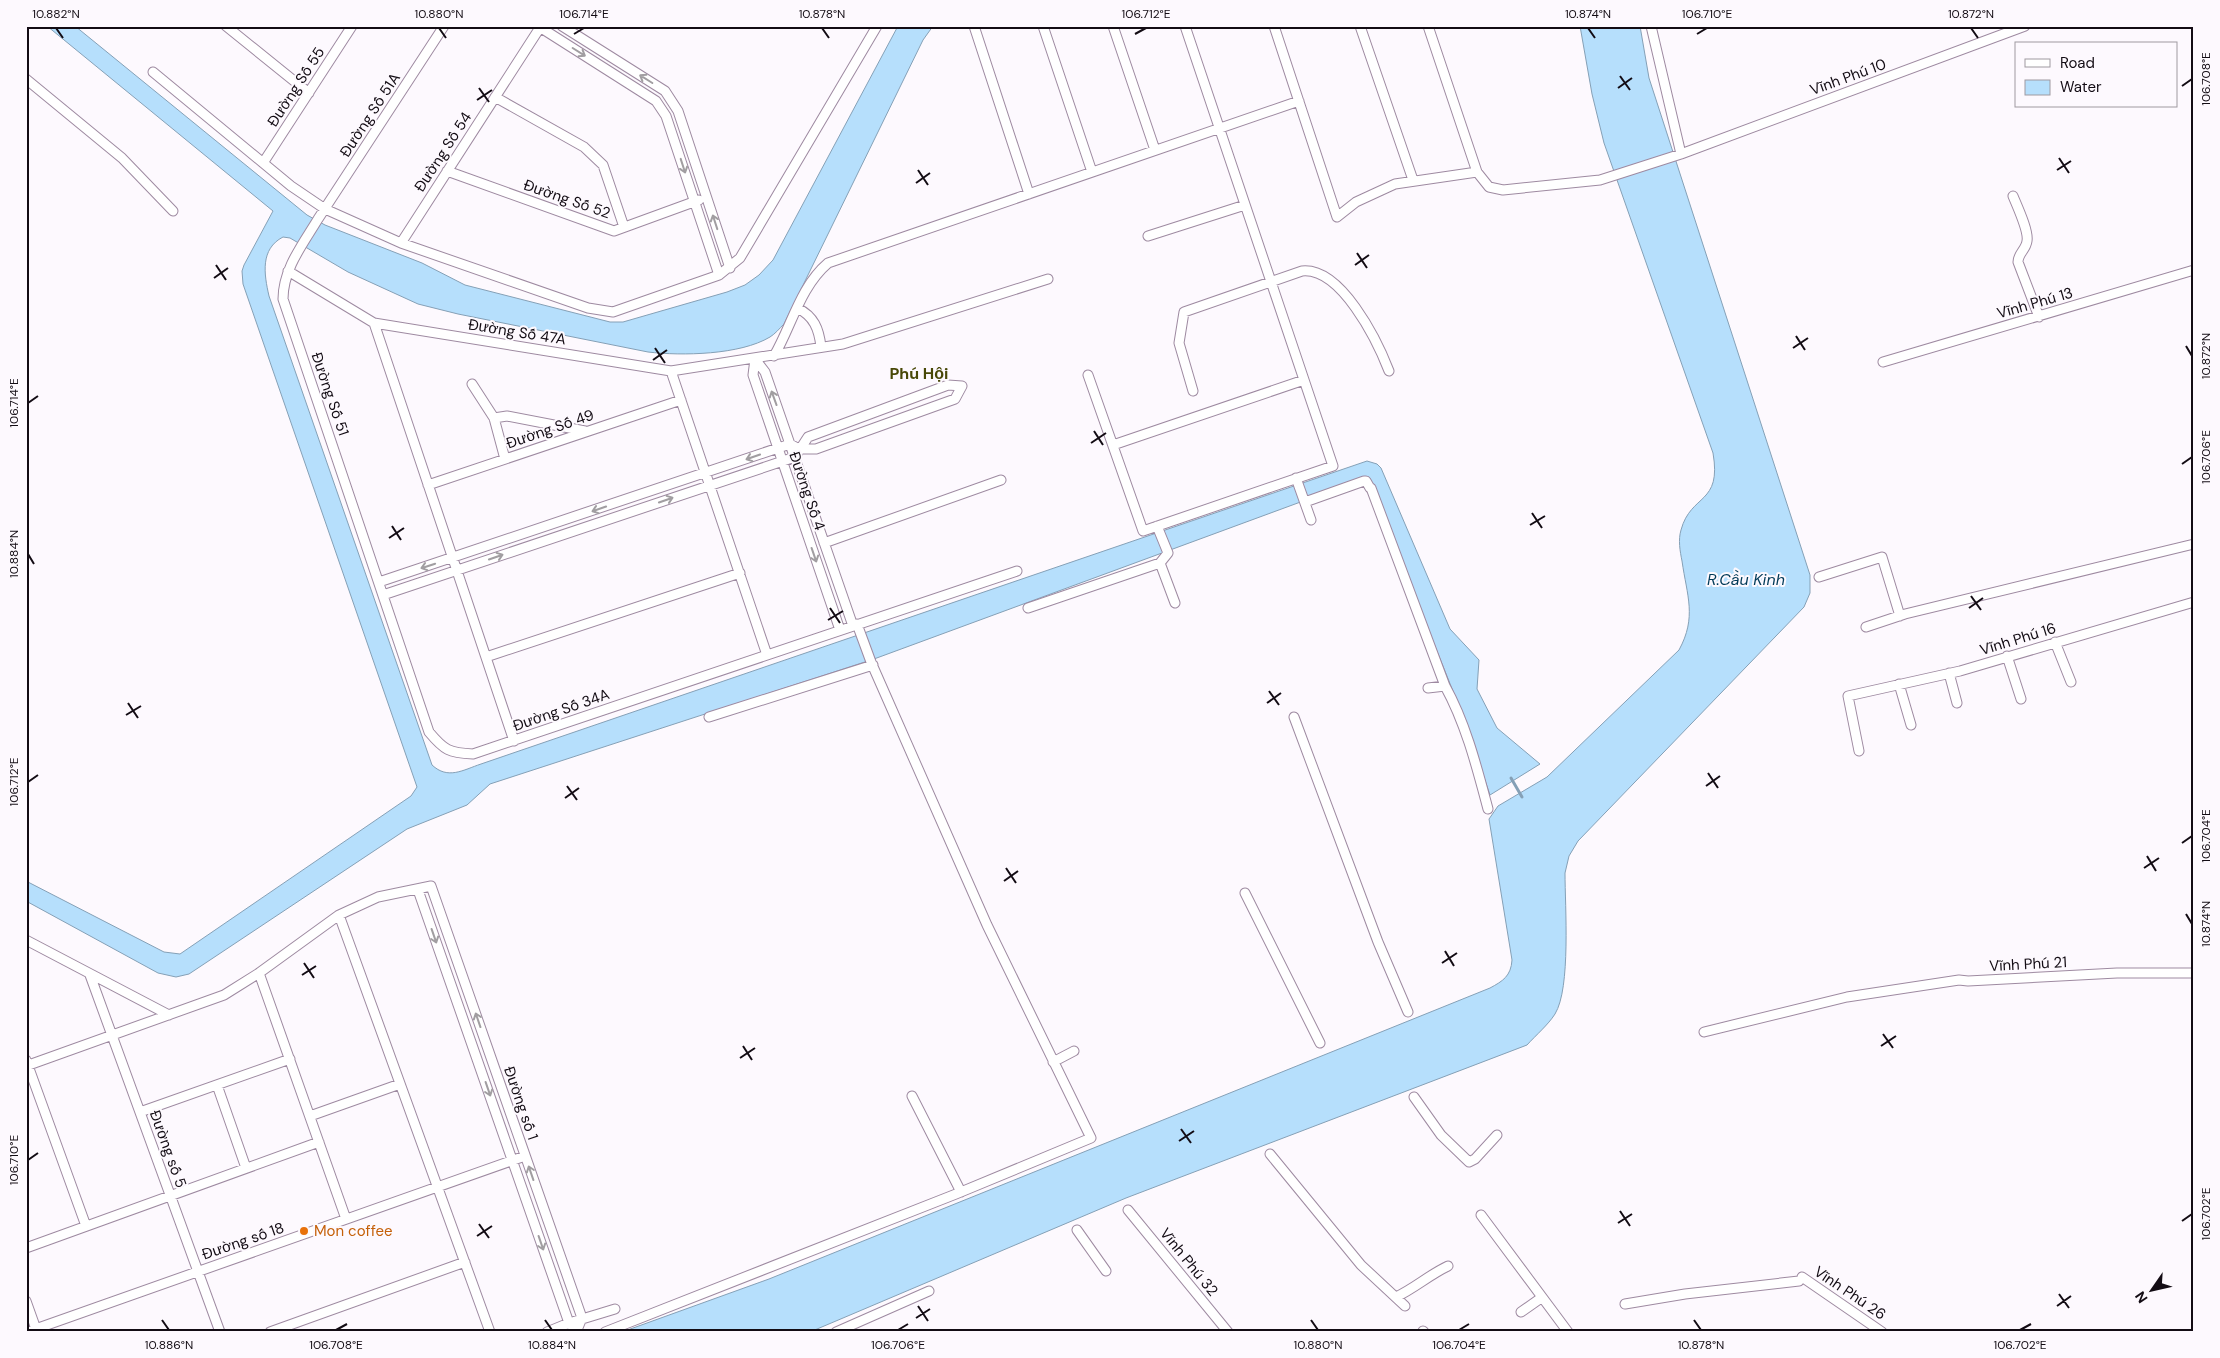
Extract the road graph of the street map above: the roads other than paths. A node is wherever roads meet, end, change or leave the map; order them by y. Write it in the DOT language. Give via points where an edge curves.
graph roads {
  1 [pos="226,26"];
  2 [pos="352,26"];
  3 [pos="444,26"];
  4 [pos="562,26"];
  5 [pos="877,26"];
  6 [pos="974,26"];
  7 [pos="1043,26"];
  8 [pos="1113,26"];
  9 [pos="1185,26"];
  10 [pos="1274,26"];
  11 [pos="1360,26"];
  12 [pos="1428,26"];
  13 [pos="1651,26"];
  14 [pos="2025,26"];
  15 [pos="539,27"];
  16 [pos="239,30"];
  17 [pos="153,72"];
  18 [pos="26,80"];
  19 [pos="309,93"];
  20 [pos="495,97"];
  21 [pos="1299,101"];
  22 [pos="1219,128"];
  23 [pos="1155,150"];
  24 [pos="1677,155"];
  25 [pos="263,163"];
  26 [pos="447,172"];
  27 [pos="1092,172"];
  28 [pos="1477,172"];
  29 [pos="1413,180"];
  30 [pos="1029,194"];
  31 [pos="2013,196"];
  32 [pos="707,197"];
  33 [pos="694,201"];
  34 [pos="1245,206"];
  35 [pos="325,209"];
  36 [pos="173,211"];
  37 [pos="318,219"];
  38 [pos="624,227"];
  39 [pos="1148,236"];
  40 [pos="401,243"];
  41 [pos="730,268"];
  42 [pos="2194,270"];
  43 [pos="288,271"];
  44 [pos="719,276"];
  45 [pos="1048,278"];
  46 [pos="1271,281"];
  47 [pos="796,308"];
  48 [pos="2039,317"];
  49 [pos="374,323"];
  50 [pos="821,347"];
  51 [pos="774,356"];
  52 [pos="755,359"];
  53 [pos="1883,362"];
  54 [pos="671,371"];
  55 [pos="1389,371"];
  56 [pos="1088,375"];
  57 [pos="1304,380"];
  58 [pos="472,384"];
  59 [pos="1193,391"];
  60 [pos="681,400"];
  61 [pos="494,418"];
  62 [pos="586,432"];
  63 [pos="1113,445"];
  64 [pos="778,449"];
  65 [pos="795,450"];
  66 [pos="506,459"];
  67 [pos="782,461"];
  68 [pos="706,473"];
  69 [pos="1001,480"];
  70 [pos="1297,481"];
  71 [pos="428,484"];
  72 [pos="710,485"];
  73 [pos="1305,502"];
  74 [pos="1311,520"];
  75 [pos="1158,528"];
  76 [pos="824,543"];
  77 [pos="2194,544"];
  78 [pos="453,558"];
  79 [pos="1160,562"];
  80 [pos="457,570"];
  81 [pos="1016,571"];
  82 [pos="740,573"];
  83 [pos="1819,577"];
  84 [pos="379,582"];
  85 [pos="383,595"];
  86 [pos="2194,602"];
  87 [pos="1175,603"];
  88 [pos="1028,608"];
  89 [pos="1900,616"];
  90 [pos="1866,627"];
  91 [pos="857,628"];
  92 [pos="840,630"];
  93 [pos="2055,642"];
  94 [pos="767,655"];
  95 [pos="2007,656"];
  96 [pos="486,657"];
  97 [pos="872,664"];
  98 [pos="1950,673"];
  99 [pos="2071,682"];
  100 [pos="1899,684"];
  101 [pos="1446,686"];
  102 [pos="1428,688"];
  103 [pos="2021,699"];
  104 [pos="1957,703"];
  105 [pos="709,717"];
  106 [pos="1294,717"];
  107 [pos="1911,725"];
  108 [pos="514,741"];
  109 [pos="1859,751"];
  110 [pos="1488,809"];
  111 [pos="418,890"];
  112 [pos="1244,893"];
  113 [pos="339,914"];
  114 [pos="26,940"];
  115 [pos="259,973"];
  116 [pos="2194,973"];
  117 [pos="90,975"];
  118 [pos="1408,1012"];
  119 [pos="169,1015"];
  120 [pos="1704,1032"];
  121 [pos="112,1035"];
  122 [pos="1320,1043"];
  123 [pos="1074,1051"];
  124 [pos="290,1059"];
  125 [pos="1053,1062"];
  126 [pos="27,1063"];
  127 [pos="400,1084"];
  128 [pos="217,1085"];
  129 [pos="912,1096"];
  130 [pos="1414,1097"];
  131 [pos="140,1112"];
  132 [pos="310,1116"];
  133 [pos="1497,1135"];
  134 [pos="319,1142"];
  135 [pos="1270,1154"];
  136 [pos="525,1156"];
  137 [pos="512,1160"];
  138 [pos="246,1168"];
  139 [pos="437,1187"];
  140 [pos="961,1192"];
  141 [pos="171,1196"];
  142 [pos="1128,1210"];
  143 [pos="1481,1215"];
  144 [pos="346,1219"];
  145 [pos="86,1226"];
  146 [pos="1077,1230"];
  147 [pos="26,1248"];
  148 [pos="464,1262"];
  149 [pos="1448,1266"];
  150 [pos="198,1271"];
  151 [pos="1106,1271"];
  152 [pos="929,1291"];
  153 [pos="1396,1297"];
  154 [pos="1541,1298"];
  155 [pos="26,1301"];
  156 [pos="1625,1304"];
  157 [pos="1405,1306"];
  158 [pos="615,1309"];
  159 [pos="1521,1312"];
  160 [pos="582,1318"];
  161 [pos="569,1323"];
  162 [pos="32,1330"];
  163 [pos="578,1331"];
  164 [pos="220,1332"];
  165 [pos="270,1332"];
  166 [pos="490,1332"];
  167 [pos="546,1332"];
  168 [pos="606,1332"];
  169 [pos="836,1332"];
  170 [pos="1228,1332"];
  171 [pos="1568,1332"];
  172 [pos="1882,1332"];
  1 -- 16 [label="street"];
  2 -- 19 [label="street, Đường Số 55"];
  3 -- 35 [label="street, Đường Số 51A"];
  32 -- 4 [label="street, one-way" via="678,111 665,91"];
  5 -- 41 [label="street" via="745,250"];
  6 -- 30 [label="street"];
  7 -- 27 [label="street"];
  8 -- 23 [label="street"];
  9 -- 22 [label="street"];
  10 -- 21 [label="street"];
  11 -- 29 [label="street"];
  12 -- 28 [label="street"];
  13 -- 24 [label="street"];
  14 -- 24 [label="street, Vĩnh Phú 10"];
  15 -- 20 [label="street, Đường Số 54"];
  15 -- 33 [label="street, one-way" via="656,101 666,116"];
  16 -- 19 [label="street"];
  17 -- 25 [label="street"];
  18 -- 36 [label="street" via="122,158"];
  19 -- 25 [label="street, Đường Số 55"];
  20 -- 26 [label="street, Đường Số 54"];
  20 -- 38 [label="street" via="584,147 603,165"];
  21 -- 22 [label="street"];
  21 -- 29 [label="street" via="1337,217 1356,202"];
  22 -- 23 [label="street"];
  22 -- 34 [label="street"];
  23 -- 27 [label="street"];
  24 -- 28 [label="street, Vĩnh Phú 10" via="1604,179 1503,190 1489,186"];
  25 -- 35 [label="street"];
  26 -- 38 [label="street, Đường Số 52" via="614,231"];
  26 -- 40 [label="street, Đường Số 54"];
  27 -- 30 [label="street"];
  28 -- 29 [label="street"];
  30 -- 47 [label="street" via="828,263 815,274"];
  31 -- 48 [label="street" via="2028,238 2018,255 2018,262"];
  32 -- 33 [label="street, Đường Số 52"];
  41 -- 32 [label="street, one-way"];
  33 -- 38 [label="street, Đường Số 52"];
  33 -- 44 [label="street"];
  34 -- 39 [label="street"];
  34 -- 46 [label="street"];
  35 -- 37 [label="street, Đường Số 51A"];
  35 -- 40 [label="street"];
  37 -- 43 [label="street, Đường Số 51"];
  40 -- 44 [label="street" via="588,308 613,312"];
  41 -- 44 [label="street"];
  42 -- 48 [label="street, Vĩnh Phú 13"];
  43 -- 49 [label="street, Đường Số 47A"];
  43 -- 84 [label="street, Đường Số 51" via="283,299"];
  45 -- 50 [label="street, Đường Số 47A" via="843,344"];
  46 -- 55 [label="street" via="1308,270 1328,278 1360,317"];
  46 -- 57 [label="street"];
  46 -- 59 [label="street" via="1184,312 1179,343"];
  47 -- 50 [label="street" via="806,312 819,329"];
  47 -- 51 [label="street"];
  48 -- 53 [label="street, Vĩnh Phú 13"];
  49 -- 54 [label="street, Đường Số 47A"];
  49 -- 71 [label="street"];
  50 -- 51 [label="street, Đường Số 47A"];
  51 -- 52 [label="street, Đường Số 47A"];
  52 -- 54 [label="street, Đường Số 47A"];
  52 -- 64 [label="street, Đường Số 4" via="754,375"];
  65 -- 52 [label="street, one-way" via="765,372"];
  54 -- 60 [label="street"];
  56 -- 63 [label="street"];
  57 -- 63 [label="street"];
  57 -- 70 [label="street" via="1333,466"];
  58 -- 61 [label="street"];
  60 -- 62 [label="street, Đường Số 49"];
  60 -- 68 [label="street"];
  61 -- 62 [label="street" via="507,416"];
  61 -- 66 [label="street"];
  62 -- 66 [label="street, Đường Số 49"];
  63 -- 75 [label="street" via="1143,531"];
  64 -- 65 [label="street"];
  64 -- 67 [label="street, Đường Số 4"];
  64 -- 68 [label="street, one-way"];
  65 -- 65 [label="street" via="816,449 955,398 962,386 948,385 808,437"];
  65 -- 67 [label="street"];
  65 -- 76 [label="street"];
  66 -- 71 [label="street, Đường Số 49"];
  67 -- 72 [label="street"];
  67 -- 92 [label="street, Đường Số 4, one-way"];
  68 -- 72 [label="street"];
  68 -- 78 [label="street, one-way"];
  69 -- 76 [label="street"];
  70 -- 73 [label="street"];
  70 -- 75 [label="street"];
  71 -- 78 [label="street"];
  80 -- 72 [label="street, one-way"];
  72 -- 82 [label="street"];
  73 -- 74 [label="street"];
  73 -- 101 [label="street" via="1366,481"];
  75 -- 79 [label="street" via="1168,553"];
  76 -- 91 [label="street"];
  77 -- 89 [label="street"];
  78 -- 80 [label="street"];
  78 -- 84 [label="street, one-way"];
  79 -- 87 [label="street"];
  79 -- 88 [label="street"];
  80 -- 85 [label="street"];
  80 -- 96 [label="street"];
  81 -- 91 [label="street, Đường Số 34A"];
  82 -- 94 [label="street"];
  82 -- 96 [label="street"];
  83 -- 89 [label="street" via="1882,556"];
  84 -- 85 [label="street, Đường Số 34A"];
  85 -- 108 [label="street, Đường Số 34A" via="430,732 442,748 456,754 473,754"];
  86 -- 93 [label="street, Vĩnh Phú 16"];
  89 -- 90 [label="street"];
  91 -- 92 [label="street, Đường Số 34A"];
  91 -- 97 [label="street"];
  92 -- 94 [label="street, Đường Số 34A"];
  93 -- 95 [label="street, Vĩnh Phú 16"];
  93 -- 99 [label="street"];
  94 -- 108 [label="street, Đường Số 34A"];
  95 -- 98 [label="street, Vĩnh Phú 16"];
  95 -- 103 [label="street"];
  96 -- 108 [label="street"];
  97 -- 105 [label="street"];
  97 -- 125 [label="street" via="987,925"];
  98 -- 100 [label="street, Vĩnh Phú 16"];
  98 -- 104 [label="street"];
  100 -- 107 [label="street"];
  100 -- 109 [label="street, Vĩnh Phú 16" via="1848,696"];
  101 -- 102 [label="street"];
  101 -- 110 [label="street" via="1463,726"];
  106 -- 118 [label="street" via="1378,942"];
  111 -- 113 [label="street" via="378,898"];
  136 -- 111 [label="street, Đường số 1, one-way" via="431,886"];
  111 -- 137 [label="street, Đường số 1, one-way"];
  112 -- 122 [label="street"];
  113 -- 115 [label="street"];
  113 -- 127 [label="street"];
  114 -- 117 [label="street"];
  115 -- 119 [label="street" via="224,995"];
  115 -- 124 [label="street"];
  116 -- 120 [label="street, Vĩnh Phú 21" via="1959,980 1847,997"];
  117 -- 119 [label="street"];
  117 -- 121 [label="street, Đường số 5"];
  119 -- 121 [label="street"];
  121 -- 126 [label="street"];
  121 -- 131 [label="street, Đường số 5"];
  123 -- 125 [label="street"];
  124 -- 128 [label="street"];
  124 -- 132 [label="street"];
  125 -- 140 [label="street" via="1091,1138"];
  126 -- 145 [label="street"];
  127 -- 132 [label="street"];
  127 -- 139 [label="street"];
  128 -- 131 [label="street"];
  128 -- 138 [label="street"];
  129 -- 140 [label="street"];
  130 -- 133 [label="street" via="1442,1135 1469,1162"];
  131 -- 141 [label="street, Đường số 5"];
  132 -- 134 [label="street"];
  134 -- 138 [label="street"];
  134 -- 144 [label="street"];
  135 -- 153 [label="street" via="1361,1265"];
  136 -- 137 [label="street, Đường số 18"];
  160 -- 136 [label="street, Đường số 1, one-way"];
  137 -- 139 [label="street, Đường số 18"];
  137 -- 161 [label="street, Đường số 1, one-way"];
  138 -- 141 [label="street"];
  139 -- 144 [label="street, Đường số 18"];
  139 -- 148 [label="street"];
  140 -- 168 [label="street"];
  141 -- 145 [label="street"];
  141 -- 150 [label="street, Đường số 5"];
  142 -- 170 [label="street, Vĩnh Phú 32"];
  143 -- 154 [label="street"];
  144 -- 150 [label="street, Đường số 18"];
  145 -- 147 [label="street"];
  146 -- 151 [label="street"];
  148 -- 165 [label="street"];
  148 -- 166 [label="street"];
  149 -- 153 [label="street"];
  150 -- 162 [label="street, Đường số 18"];
  150 -- 164 [label="street, Đường số 5"];
  152 -- 169 [label="street"];
  153 -- 157 [label="street"];
  154 -- 159 [label="street"];
  154 -- 171 [label="street"];
  155 -- 162 [label="street"];
  156 -- 172 [label="street, Vĩnh Phú 26" via="1800,1279"];
  158 -- 160 [label="street"];
  160 -- 161 [label="street"];
  160 -- 163 [label="street, Đường số 1"];
  161 -- 163 [label="street, Đường số 1"];
  161 -- 167 [label="street"];
}
